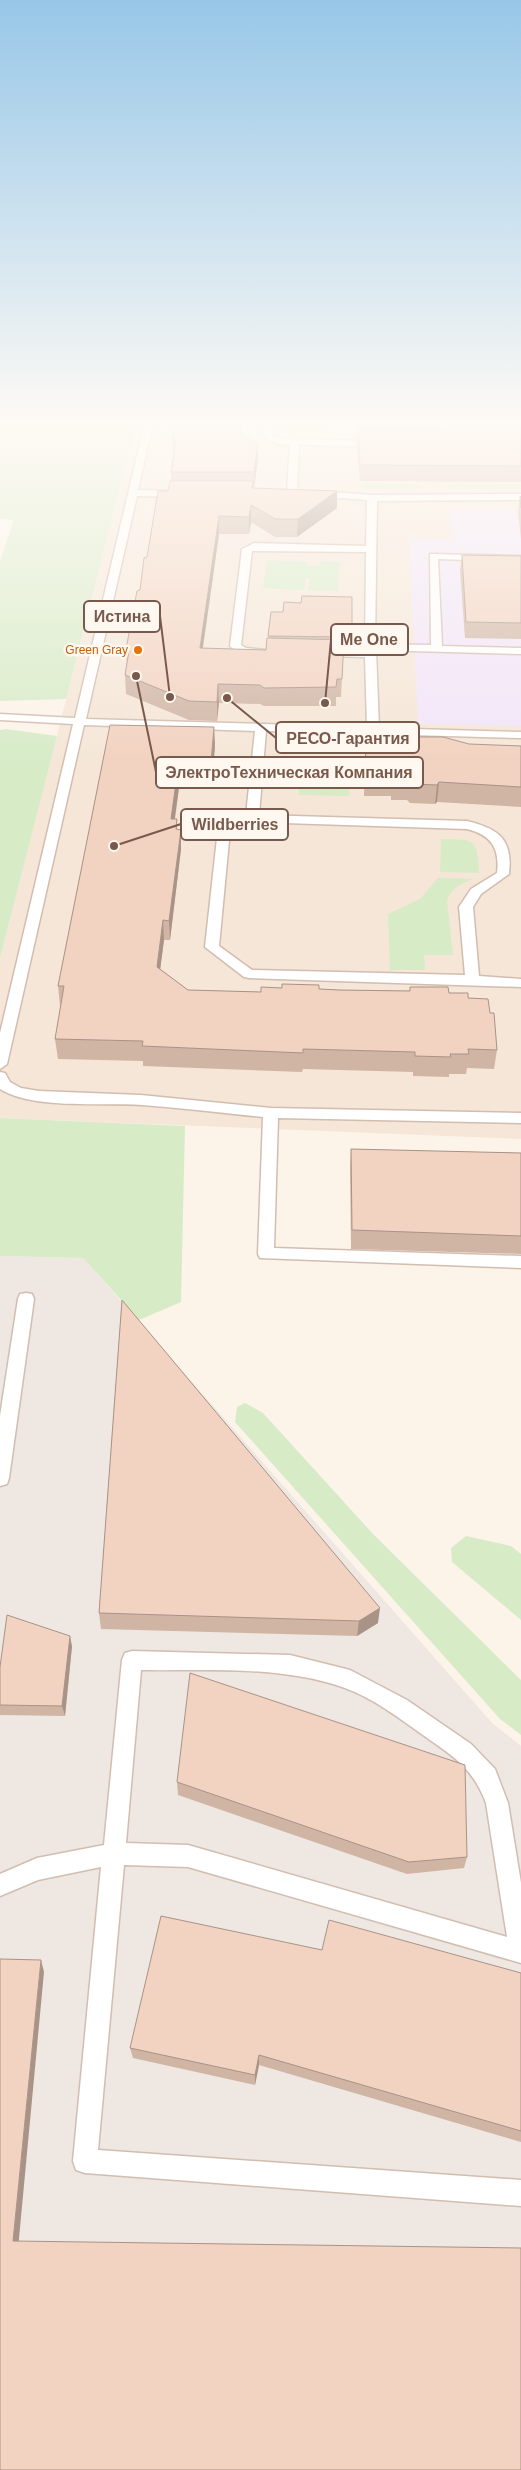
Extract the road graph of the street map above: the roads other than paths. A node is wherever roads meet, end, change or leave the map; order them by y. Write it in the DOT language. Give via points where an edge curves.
graph roads {
  1 [pos="124,537"];
  2 [pos="371,537"];
  3 [pos="371,549"];
  4 [pos="521,559"];
  5 [pos="437,649"];
  6 [pos="370,650"];
  7 [pos="521,651"];
  8 [pos="272,652"];
  9 [pos="311,652"];
  10 [pos="0,716"];
  11 [pos="81,722"];
  12 [pos="261,727"];
  13 [pos="372,730"];
  14 [pos="521,735"];
  15 [pos="252,818"];
  16 [pos="472,980"];
  17 [pos="521,983"];
  18 [pos="0,1064"];
  19 [pos="0,1077"];
  20 [pos="271,1113"];
  21 [pos="521,1118"];
  22 [pos="521,1262"];
  23 [pos="26,1299"];
  24 [pos="0,1478"];
  25 [pos="113,1854"];
  26 [pos="0,1885"];
  27 [pos="521,1952"];
  28 [pos="521,2193"];
  1 -- 11 [label="lane"];
  2 -- 3 [label="lane"];
  3 -- 6 [label="lane"];
  3 -- 8 [label="lane" via="254,546 247,550 235,646 243,651"];
  4 -- 5 [label="lane" via="433,556"];
  5 -- 6 [label="lane"];
  5 -- 7 [label="lane"];
  6 -- 9 [label="lane"];
  6 -- 13 [label="lane"];
  10 -- 11 [label="lane"];
  11 -- 12 [label="lane"];
  11 -- 18 [label="lane"];
  12 -- 13 [label="lane"];
  12 -- 15 [label="lane"];
  13 -- 14 [label="lane"];
  15 -- 16 [label="lane" via="467,825 496,835 502,845 503,874 475,892 466,907"];
  15 -- 16 [label="lane" via="234,821 224,830 212,947 249,974"];
  16 -- 17 [label="lane"];
  19 -- 20 [label="lane" via="4,1085 16,1093 141,1100"];
  20 -- 21 [label="lane"];
  20 -- 22 [label="lane" via="266,1254"];
  23 -- 24 [label="lane"];
  25 -- 26 [label="lane" via="36,1869"];
  25 -- 27 [label="lane" via="188,1856"];
  25 -- 27 [label="lane" via="132,1660 290,1664 350,1680 400,1706 464,1750 487,1776 497,1803"];
  25 -- 28 [label="lane" via="85,2161"];
}
